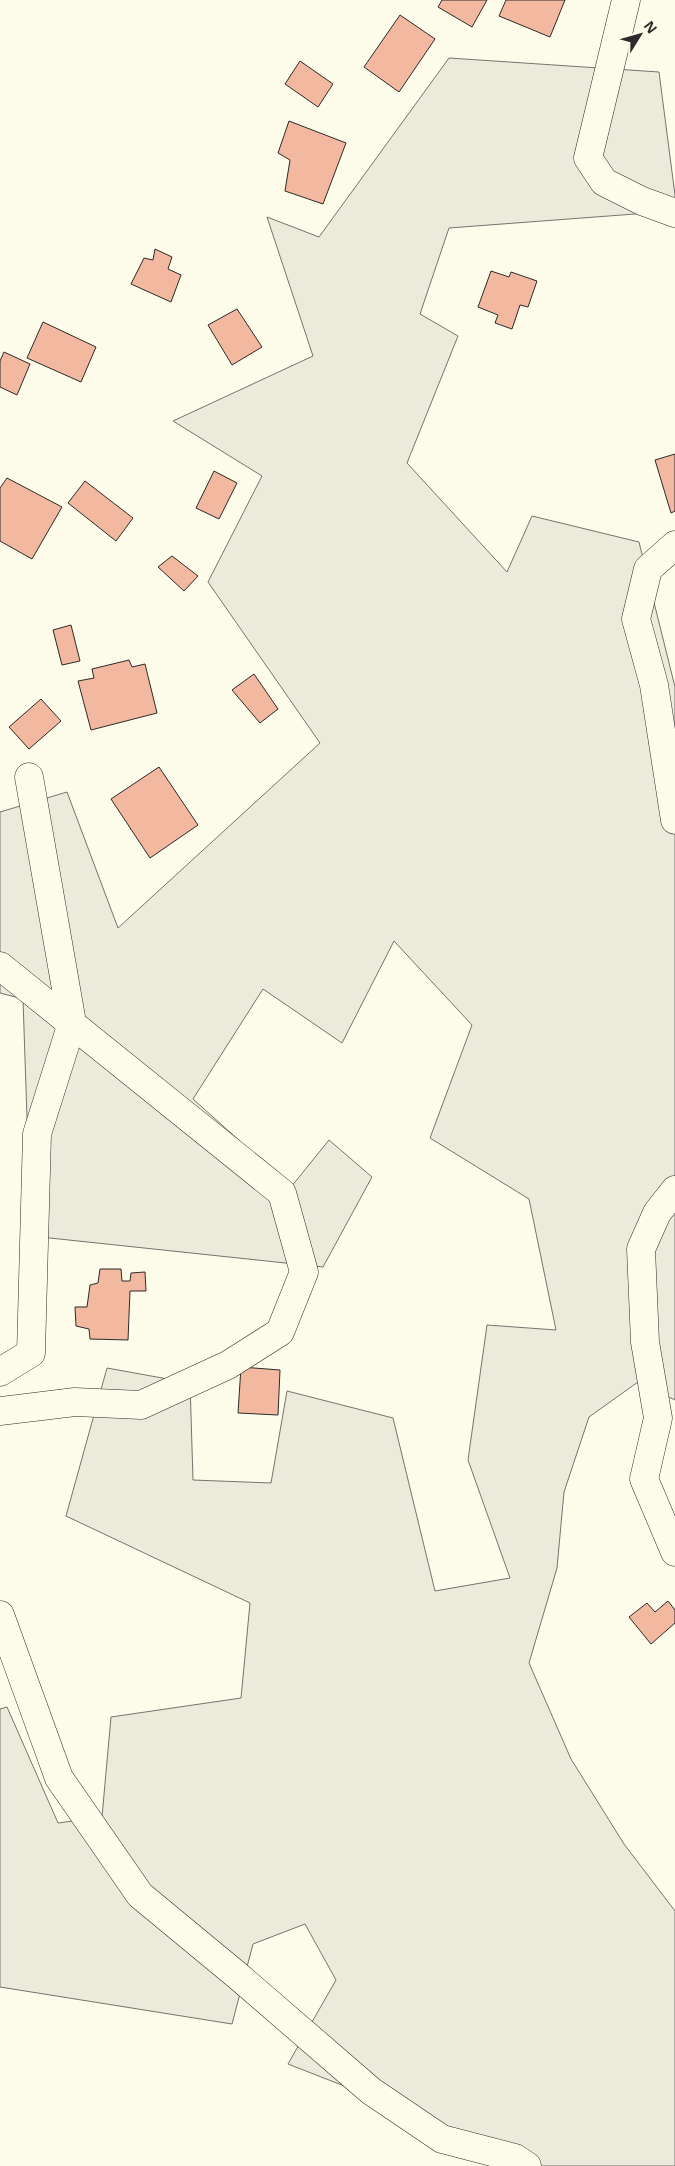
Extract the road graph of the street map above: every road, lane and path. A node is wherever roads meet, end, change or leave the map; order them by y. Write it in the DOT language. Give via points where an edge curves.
graph roads {
  1 [pos="626,0"];
  2 [pos="675,213"];
  3 [pos="675,545"];
  4 [pos="29,777"];
  5 [pos="675,820"];
  6 [pos="0,966"];
  7 [pos="72,1023"];
  8 [pos="675,1190"];
  9 [pos="0,1372"];
  10 [pos="0,1411"];
  11 [pos="675,1552"];
  12 [pos="0,1615"];
  13 [pos="526,2166"];
  1 -- 2 [label="street" via="588,158 604,182 642,202"];
  3 -- 5 [label="street" via="648,569 636,619 654,685"];
  4 -- 7 [label="street"];
  6 -- 7 [label="street"];
  7 -- 9 [label="street" via="37,1134 32,1353"];
  7 -- 10 [label="street" via="282,1193 304,1272 280,1332 228,1364 141,1405 75,1402"];
  8 -- 11 [label="street" via="656,1213 642,1249 645,1342 658,1418 644,1479"];
  12 -- 13 [label="street" via="59,1778 140,1894 371,2091 442,2139 515,2158"];
}
